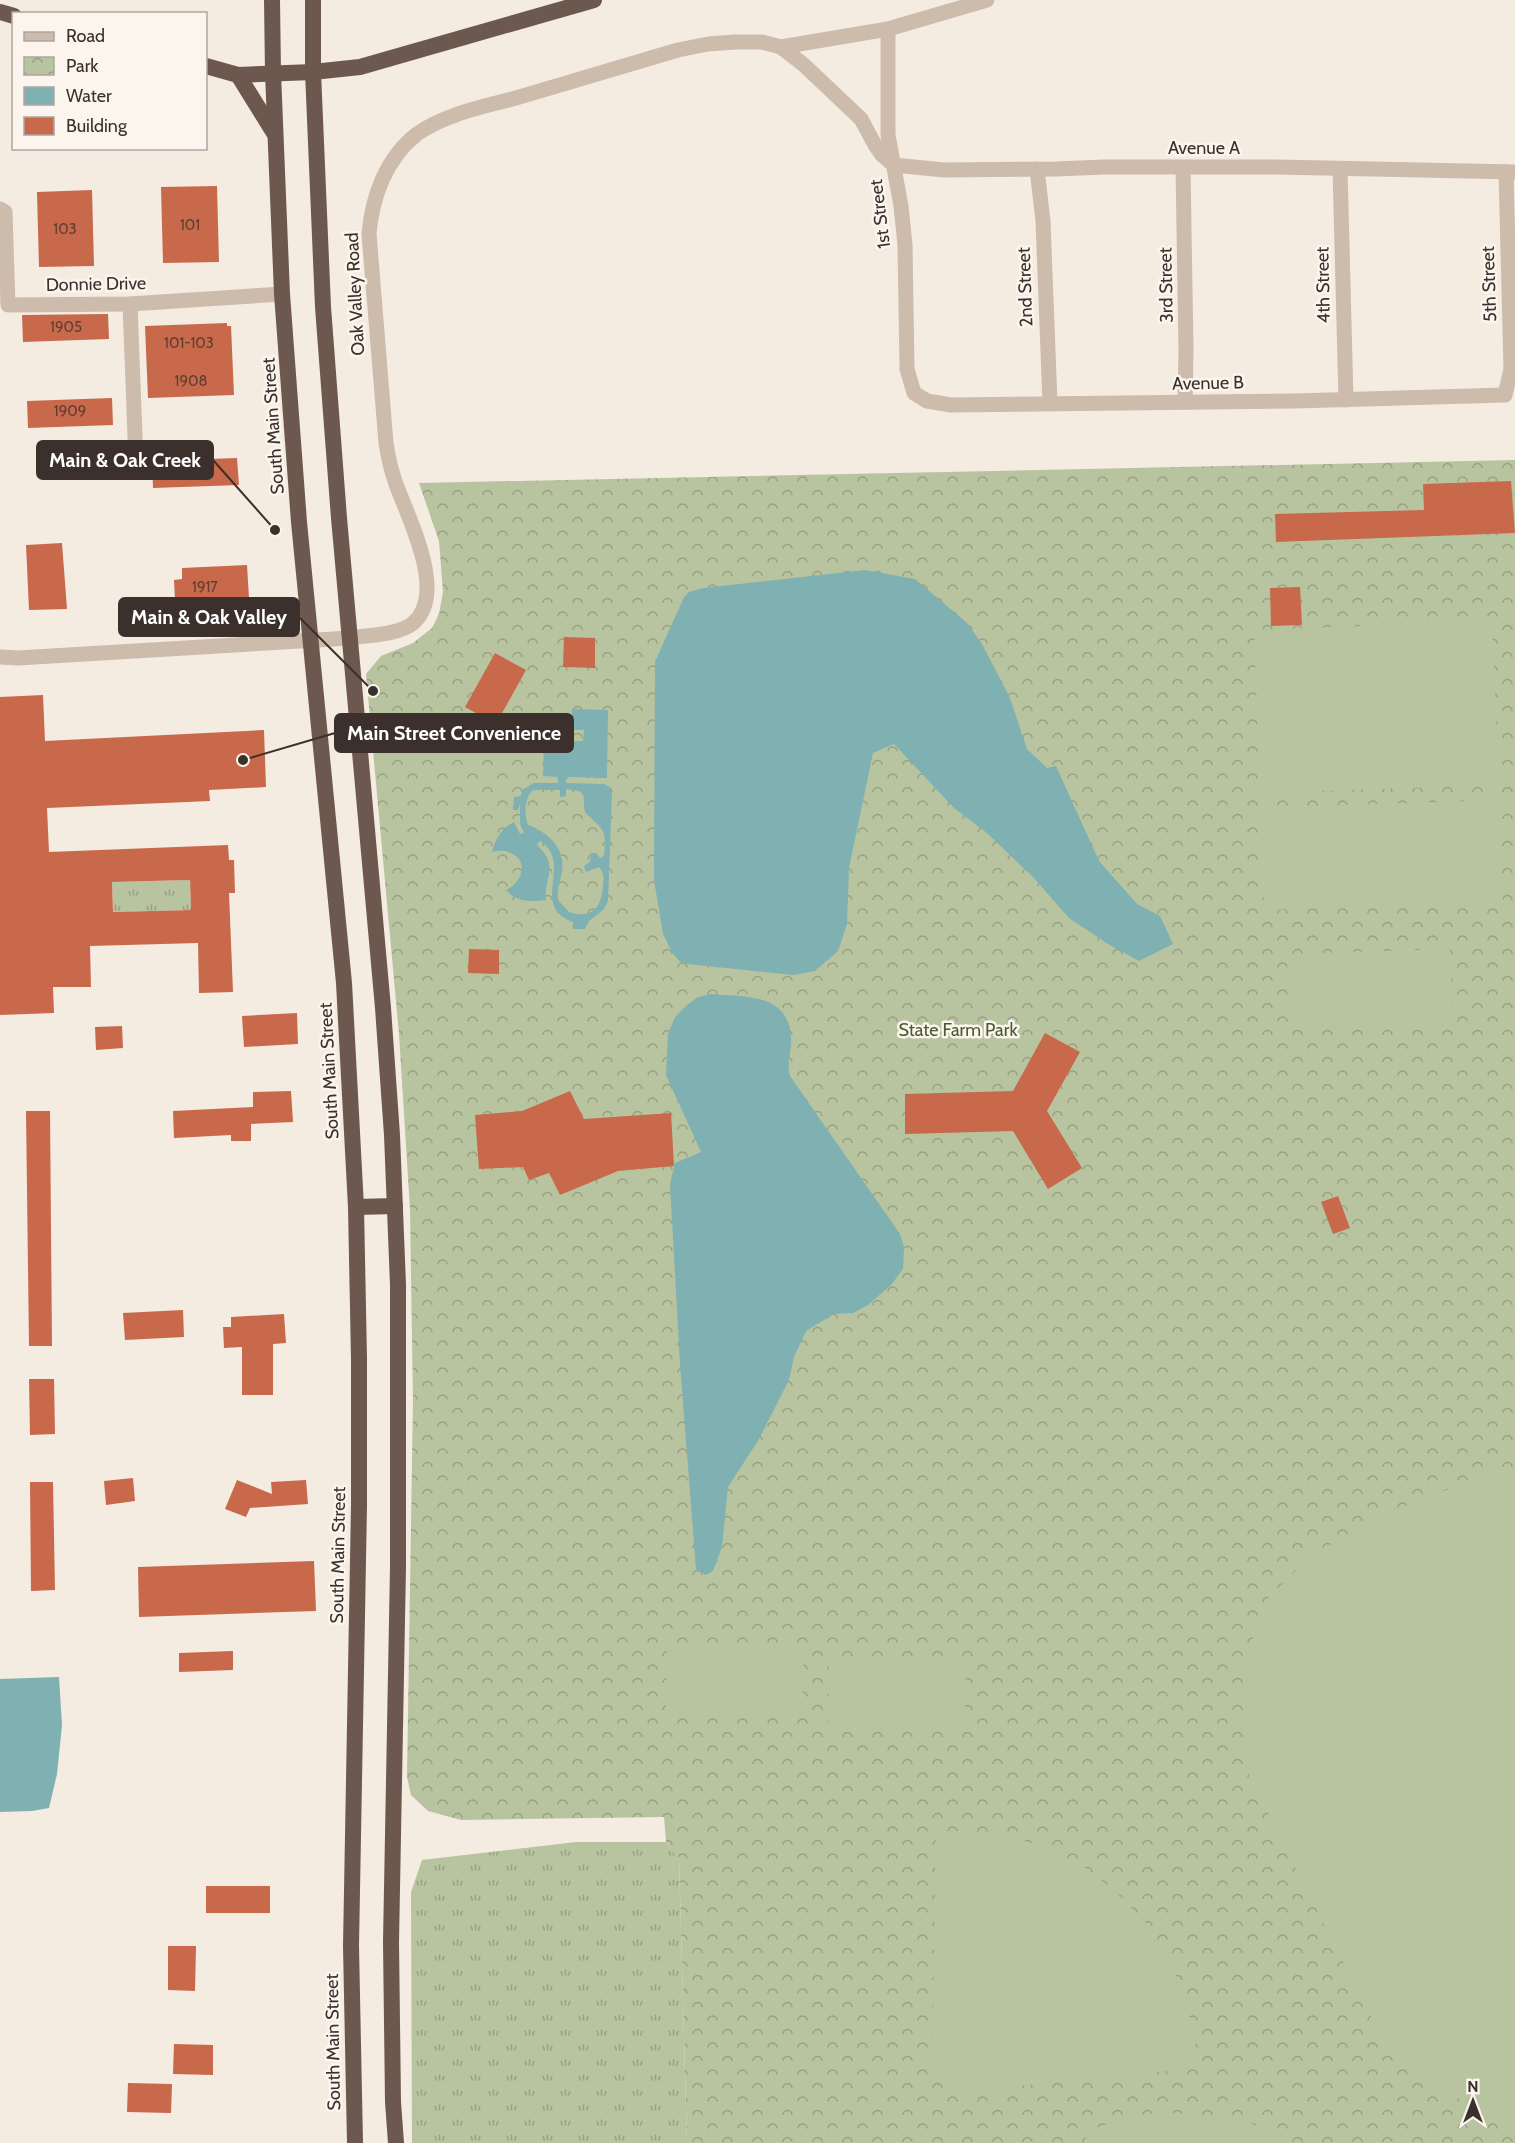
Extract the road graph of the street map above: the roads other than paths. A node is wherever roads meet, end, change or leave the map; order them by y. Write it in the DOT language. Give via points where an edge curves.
graph roads {
  1 [pos="272,0"];
  2 [pos="313,0"];
  3 [pos="594,0"];
  4 [pos="987,0"];
  5 [pos="888,29"];
  6 [pos="781,47"];
  7 [pos="207,66"];
  8 [pos="313,72"];
  9 [pos="273,73"];
  10 [pos="238,75"];
  11 [pos="276,136"];
  12 [pos="894,165"];
  13 [pos="1184,168"];
  14 [pos="1037,169"];
  15 [pos="1340,169"];
  16 [pos="1510,172"];
  17 [pos="0,209"];
  18 [pos="282,294"];
  19 [pos="130,304"];
  20 [pos="914,393"];
  21 [pos="1505,395"];
  22 [pos="1346,400"];
  23 [pos="1185,402"];
  24 [pos="1050,403"];
  25 [pos="136,462"];
  26 [pos="350,638"];
  27 [pos="310,640"];
  28 [pos="0,657"];
  29 [pos="395,1206"];
  30 [pos="356,1207"];
  31 [pos="355,2143"];
  32 [pos="396,2143"];
  1 -- 9 [label="highway, South Main Street"];
  2 -- 8 [label="highway"];
  3 -- 8 [label="highway" via="360,67"];
  4 -- 5 [label="street, Oak Valley Road"];
  5 -- 6 [label="street, Oak Valley Road"];
  5 -- 12 [label="street, 1st Street" via="888,135"];
  6 -- 12 [label="street, Oak Valley Road" via="861,119 882,155"];
  6 -- 26 [label="street, Oak Valley Road" via="762,42 708,44 678,50 455,116 417,134 392,163 371,214 372,288 389,464 417,534 426,596 419,618 407,627"];
  7 -- 10 [label="highway"];
  8 -- 9 [label="highway"];
  8 -- 26 [label="highway" via="323,307"];
  9 -- 10 [label="highway"];
  9 -- 11 [label="highway, South Main Street"];
  10 -- 11 [label="highway"];
  11 -- 18 [label="highway, South Main Street"];
  12 -- 14 [label="street, Avenue A" via="945,170"];
  12 -- 20 [label="street, 1st Street" via="905,246 907,369"];
  13 -- 14 [label="street, Avenue A"];
  13 -- 15 [label="street, Avenue A"];
  13 -- 23 [label="street, 3rd Street"];
  14 -- 24 [label="street, 2nd Street" via="1043,221"];
  15 -- 16 [label="street, Avenue A"];
  15 -- 22 [label="street, 4th Street"];
  16 -- 21 [label="street, 5th Street" via="1511,369"];
  17 -- 19 [label="street, Donnie Drive" via="4,212 8,305"];
  18 -- 19 [label="street, Donnie Drive"];
  18 -- 27 [label="highway, South Main Street"];
  19 -- 25 [label="street"];
  20 -- 24 [label="street, Avenue B" via="927,401 951,405"];
  21 -- 22 [label="street, Avenue B"];
  22 -- 23 [label="street, Avenue B"];
  23 -- 24 [label="street, Avenue B"];
  26 -- 27 [label="street, Oak Valley Road"];
  26 -- 29 [label="highway" via="380,960"];
  27 -- 28 [label="street, Oak Valley Road"];
  27 -- 30 [label="highway, South Main Street" via="344,983"];
  29 -- 30 [label="highway"];
  29 -- 32 [label="highway" via="399,1398 392,1942"];
  30 -- 31 [label="highway, South Main Street" via="360,1359 351,1946"];
}
